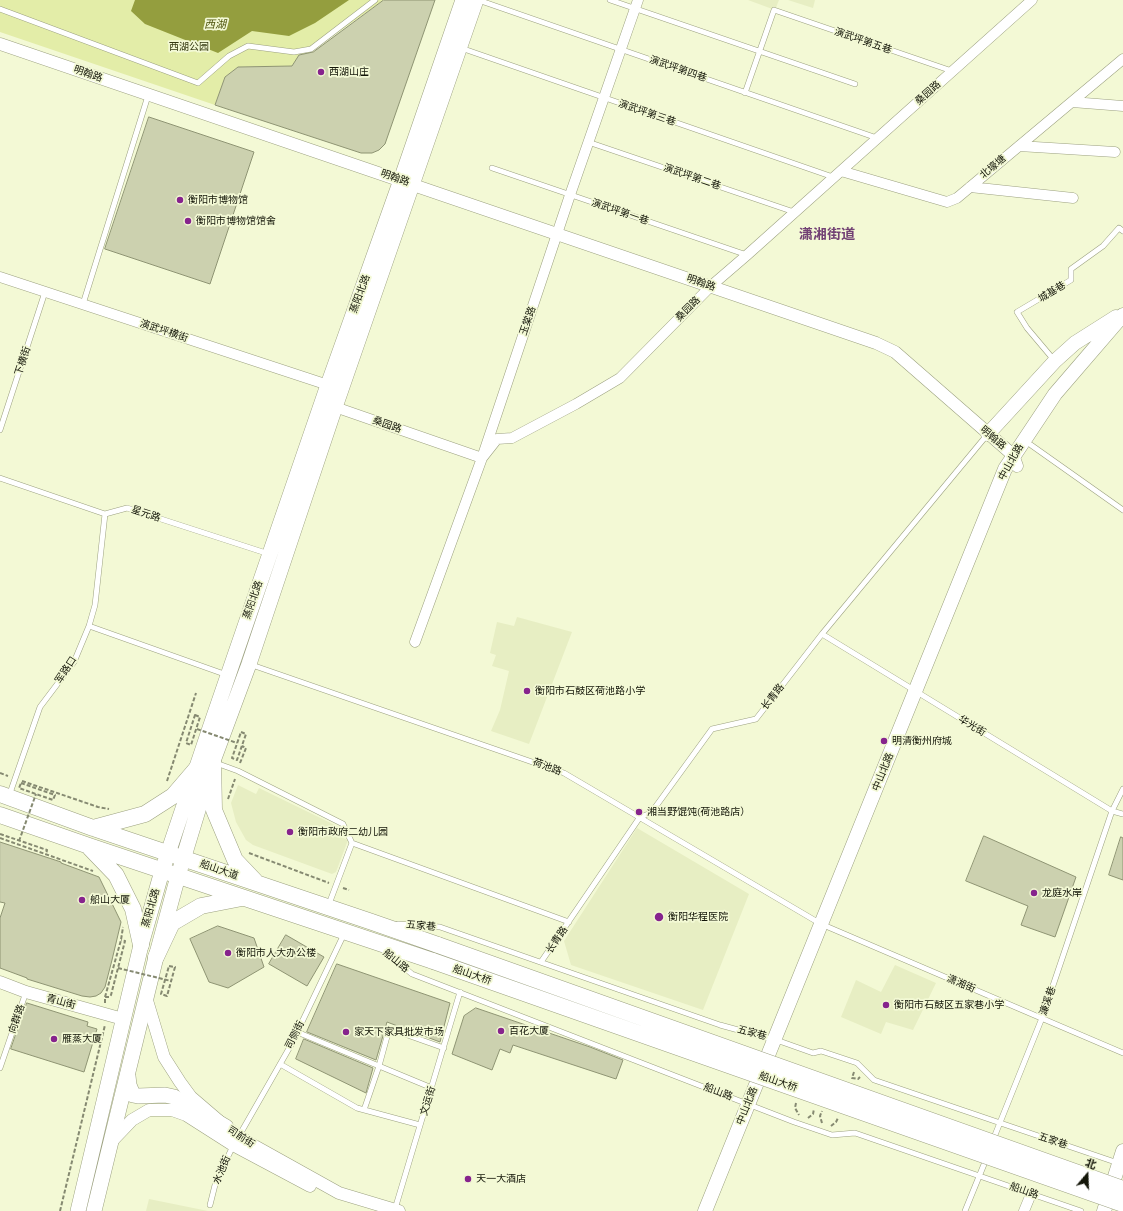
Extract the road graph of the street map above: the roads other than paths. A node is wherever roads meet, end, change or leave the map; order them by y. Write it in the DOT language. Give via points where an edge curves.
graph roads {
  1 [pos="375,0"];
  2 [pos="463,0"];
  3 [pos="477,0"];
  4 [pos="610,0"];
  5 [pos="1032,0"];
  6 [pos="636,4"];
  7 [pos="0,9"];
  8 [pos="0,44"];
  9 [pos="460,48"];
  10 [pos="0,49"];
  11 [pos="620,49"];
  12 [pos="760,51"];
  13 [pos="1123,59"];
  14 [pos="952,71"];
  15 [pos="855,84"];
  16 [pos="745,93"];
  17 [pos="604,98"];
  18 [pos="147,99"];
  19 [pos="1072,102"];
  20 [pos="1123,106"];
  21 [pos="878,138"];
  22 [pos="588,142"];
  23 [pos="1019,146"];
  24 [pos="1115,152"];
  25 [pos="492,168"];
  26 [pos="838,174"];
  27 [pos="406,185"];
  28 [pos="970,187"];
  29 [pos="570,195"];
  30 [pos="1073,198"];
  31 [pos="795,213"];
  32 [pos="1123,232"];
  33 [pos="556,237"];
  34 [pos="747,255"];
  35 [pos="0,277"];
  36 [pos="709,288"];
  37 [pos="45,292"];
  38 [pos="83,304"];
  39 [pos="1123,314"];
  40 [pos="1123,326"];
  41 [pos="1055,361"];
  42 [pos="328,385"];
  43 [pos="335,407"];
  44 [pos="0,430"];
  45 [pos="986,436"];
  46 [pos="1031,445"];
  47 [pos="482,458"];
  48 [pos="1014,461"];
  49 [pos="0,478"];
  50 [pos="1123,510"];
  51 [pos="105,514"];
  52 [pos="270,554"];
  53 [pos="89,626"];
  54 [pos="822,634"];
  55 [pos="415,642"];
  56 [pos="248,664"];
  57 [pos="228,675"];
  58 [pos="919,694"];
  59 [pos="213,762"];
  60 [pos="197,768"];
  61 [pos="1123,789"];
  62 [pos="4,795"];
  63 [pos="1112,811"];
  64 [pos="1123,814"];
  65 [pos="0,815"];
  66 [pos="640,817"];
  67 [pos="93,828"];
  68 [pos="352,844"];
  69 [pos="89,846"];
  70 [pos="168,853"];
  71 [pos="184,859"];
  72 [pos="162,871"];
  73 [pos="178,876"];
  74 [pos="257,884"];
  75 [pos="244,898"];
  76 [pos="328,907"];
  77 [pos="372,922"];
  78 [pos="569,922"];
  79 [pos="825,925"];
  80 [pos="346,931"];
  81 [pos="368,938"];
  82 [pos="141,945"];
  83 [pos="438,946"];
  84 [pos="156,957"];
  85 [pos="433,961"];
  86 [pos="541,962"];
  87 [pos="0,982"];
  88 [pos="26,992"];
  89 [pos="460,992"];
  90 [pos="146,997"];
  91 [pos="1042,1018"];
  92 [pos="123,1019"];
  93 [pos="297,1032"];
  94 [pos="778,1041"];
  95 [pos="444,1048"];
  96 [pos="1123,1053"];
  97 [pos="280,1064"];
  98 [pos="379,1066"];
  99 [pos="0,1068"];
  100 [pos="128,1072"];
  101 [pos="432,1088"];
  102 [pos="752,1105"];
  103 [pos="364,1110"];
  104 [pos="1000,1124"];
  105 [pos="420,1125"];
  106 [pos="226,1128"];
  107 [pos="236,1141"];
  108 [pos="110,1143"];
  109 [pos="1122,1159"];
  110 [pos="979,1176"];
  111 [pos="1123,1184"];
  112 [pos="1123,1189"];
  113 [pos="1031,1194"];
  114 [pos="1123,1204"];
  115 [pos="210,1205"];
  116 [pos="78,1211"];
  117 [pos="94,1211"];
  118 [pos="372,1211"];
  119 [pos="396,1211"];
  120 [pos="705,1211"];
  121 [pos="714,1211"];
  122 [pos="965,1211"];
  123 [pos="1024,1211"];
  124 [pos="1080,1211"];
  125 [pos="1104,1211"];
  126 [pos="1115,1211"];
  1 -- 7 [label="lane" via="311,49 294,52 248,46 229,56 198,83"];
  2 -- 27 [label="main road, 蒸阳北路"];
  3 -- 9 [label="main road, 蒸阳北路"];
  3 -- 11 [label="lane, 演武坪第四巷"];
  4 -- 6 [label="lane"];
  5 -- 14 [label="street, 桑园路"];
  6 -- 11 [label="street, 玉棠路"];
  6 -- 12 [label="lane"];
  8 -- 27 [label="street, 明翰路"];
  9 -- 17 [label="lane, 演武坪第三巷"];
  9 -- 27 [label="main road, 蒸阳北路"];
  10 -- 18 [label="street, 明翰路"];
  11 -- 16 [label="lane, 演武坪第四巷"];
  11 -- 17 [label="street, 玉棠路"];
  12 -- 14 [label="lane, 演武坪第五巷" via="774,10"];
  12 -- 15 [label="lane"];
  12 -- 16 [label="lane"];
  13 -- 19 [label="street, 北壕塘"];
  14 -- 21 [label="street, 桑园路"];
  16 -- 21 [label="lane, 演武坪第四巷"];
  17 -- 22 [label="street, 玉棠路"];
  17 -- 26 [label="lane, 演武坪第三巷"];
  18 -- 27 [label="street, 明翰路"];
  18 -- 38 [label="lane"];
  19 -- 20 [label="street"];
  19 -- 23 [label="street, 北壕塘"];
  21 -- 26 [label="street, 桑园路"];
  22 -- 29 [label="street, 玉棠路"];
  22 -- 31 [label="lane, 演武坪第二巷"];
  23 -- 24 [label="street"];
  23 -- 28 [label="street, 北壕塘"];
  25 -- 29 [label="lane, 演武坪第一巷"];
  26 -- 28 [label="street, 北壕塘" via="947,202"];
  26 -- 31 [label="street, 桑园路"];
  27 -- 33 [label="street, 明翰路"];
  27 -- 42 [label="main road, 蒸阳北路"];
  27 -- 43 [label="main road, 蒸阳北路"];
  28 -- 30 [label="street"];
  29 -- 33 [label="street, 玉棠路"];
  29 -- 34 [label="lane, 演武坪第一巷"];
  31 -- 34 [label="street, 桑园路"];
  32 -- 41 [label="lane, 城基巷" via="1119,228 1103,246 1071,269 1071,280 1017,312"];
  33 -- 36 [label="street, 明翰路"];
  33 -- 47 [label="street, 玉棠路"];
  34 -- 36 [label="street, 桑园路"];
  35 -- 37 [label="street, 演武坪横街"];
  36 -- 45 [label="street, 明翰路" via="876,343 895,352"];
  36 -- 47 [label="street, 桑园路" via="620,378 512,438 497,440"];
  37 -- 38 [label="street, 演武坪横街"];
  37 -- 44 [label="lane, 下横街"];
  38 -- 42 [label="street, 演武坪横街"];
  39 -- 41 [label="main road, 中山北路" via="1075,343"];
  39 -- 48 [label="main road, 中山北路" via="1055,394"];
  40 -- 46 [label="main road, 中山北路" via="1061,399"];
  41 -- 45 [label="main road, 中山北路"];
  42 -- 52 [label="main road, 蒸阳北路"];
  43 -- 47 [label="street, 桑园路"];
  43 -- 56 [label="main road, 蒸阳北路"];
  45 -- 48 [label="street, 明翰路"];
  45 -- 54 [label="lane, 长青路"];
  46 -- 48 [label="main road, 中山北路"];
  46 -- 50 [label="lane"];
  47 -- 55 [label="street, 玉棠路"];
  48 -- 58 [label="main road, 中山北路" via="1005,469"];
  49 -- 51 [label="lane"];
  51 -- 52 [label="lane, 星元路" via="127,508"];
  51 -- 53 [label="lane, 军路口" via="95,605"];
  52 -- 57 [label="main road, 蒸阳北路"];
  53 -- 57 [label="lane"];
  53 -- 62 [label="lane, 军路口" via="74,662 40,707 15,778"];
  54 -- 58 [label="lane, 华光街"];
  54 -- 66 [label="lane, 长青路" via="756,719 712,729 651,813"];
  56 -- 59 [label="main road, 蒸阳北路"];
  56 -- 66 [label="lane, 荷池路" via="564,773"];
  57 -- 60 [label="main road, 蒸阳北路"];
  58 -- 63 [label="lane, 华光街"];
  58 -- 79 [label="main road, 中山北路"];
  59 -- 68 [label="lane" via="238,771 343,824"];
  59 -- 71 [label="main road, 蒸阳北路"];
  59 -- 74 [label="highway" via="214,810 235,860"];
  60 -- 67 [label="highway" via="173,796 145,814"];
  60 -- 70 [label="main road, 蒸阳北路"];
  61 -- 63 [label="lane, 濂溪巷"];
  62 -- 67 [label="highway, 船山大道"];
  63 -- 64 [label="lane, 华光街"];
  63 -- 91 [label="lane, 濂溪巷"];
  65 -- 69 [label="highway, 船山大道"];
  66 -- 78 [label="lane, 长青路"];
  66 -- 79 [label="lane, 荷池路"];
  67 -- 70 [label="highway, 船山大道"];
  68 -- 76 [label="lane"];
  68 -- 78 [label="lane"];
  69 -- 72 [label="highway, 船山大道"];
  69 -- 82 [label="highway" via="116,875 133,909"];
  70 -- 71 [label="highway, 船山大道"];
  70 -- 72 [label="main road, 蒸阳北路"];
  71 -- 73 [label="main road, 蒸阳北路"];
  71 -- 74 [label="highway, 船山大道"];
  72 -- 73 [label="highway, 船山大道"];
  72 -- 82 [label="main road, 蒸阳北路"];
  73 -- 75 [label="highway, 船山大道"];
  73 -- 84 [label="main road, 蒸阳北路"];
  74 -- 76 [label="highway, 船山大道"];
  75 -- 80 [label="highway, 船山大道"];
  75 -- 84 [label="highway" via="201,906 172,923"];
  76 -- 77 [label="highway, 船山大道"];
  77 -- 83 [label="highway, 船山大道"];
  77 -- 86 [label="lane, 五家巷" via="440,927"];
  78 -- 86 [label="lane, 长青路"];
  79 -- 91 [label="lane, 潇湘街"];
  79 -- 94 [label="main road, 中山北路"];
  80 -- 81 [label="highway, 船山大道"];
  80 -- 93 [label="lane, 司侧街"];
  81 -- 85 [label="highway, 船山大道"];
  81 -- 89 [label="lane, 船山路" via="412,974"];
  82 -- 92 [label="main road, 蒸阳北路"];
  83 -- 112 [label="highway, 船山大桥, bridge"];
  84 -- 90 [label="main road, 蒸阳北路"];
  85 -- 114 [label="highway, 船山大桥, bridge"];
  86 -- 94 [label="lane, 五家巷" via="720,1025"];
  87 -- 88 [label="street, 青山街"];
  88 -- 92 [label="street, 青山街"];
  88 -- 99 [label="lane, 向群路"];
  89 -- 95 [label="lane, 文运街"];
  89 -- 102 [label="lane, 船山路"];
  90 -- 100 [label="main road, 蒸阳北路"];
  90 -- 106 [label="street, 司前街" via="164,1057 191,1097"];
  91 -- 96 [label="lane, 潇湘街"];
  91 -- 104 [label="lane, 濂溪巷"];
  92 -- 116 [label="main road, 蒸阳北路"];
  93 -- 97 [label="lane, 司侧街"];
  93 -- 98 [label="lane"];
  94 -- 102 [label="main road, 中山北路"];
  94 -- 104 [label="lane, 五家巷" via="813,1053 822,1050 856,1063 874,1080"];
  95 -- 98 [label="lane" via="396,1031 388,1033"];
  95 -- 101 [label="lane, 文运街"];
  97 -- 103 [label="lane"];
  97 -- 107 [label="lane, 司侧街"];
  98 -- 101 [label="lane"];
  98 -- 103 [label="lane"];
  100 -- 106 [label="main road" via="133,1094 166,1095"];
  100 -- 108 [label="main road, 蒸阳北路"];
  101 -- 105 [label="lane, 文运街"];
  102 -- 110 [label="lane, 船山路" via="832,1135 855,1133"];
  102 -- 120 [label="main road, 中山北路"];
  102 -- 121 [label="main road, 中山北路"];
  103 -- 105 [label="lane"];
  104 -- 109 [label="lane, 五家巷"];
  104 -- 110 [label="lane, 濂溪巷"];
  105 -- 119 [label="lane, 文运街"];
  106 -- 107 [label="street, 司前街"];
  107 -- 108 [label="street, 司前街" via="172,1110 149,1110 132,1120"];
  107 -- 115 [label="lane, 水池街" via="216,1181"];
  107 -- 118 [label="street, 司前街" via="336,1200"];
  107 -- 119 [label="street, 司前街" via="339,1192"];
  108 -- 117 [label="main road, 蒸阳北路"];
  109 -- 125 [label="main road"];
  110 -- 113 [label="lane, 船山路"];
  110 -- 122 [label="lane, 濂溪巷"];
  111 -- 126 [label="main road"];
  113 -- 123 [label="street"];
  113 -- 124 [label="lane, 船山路"];
}
